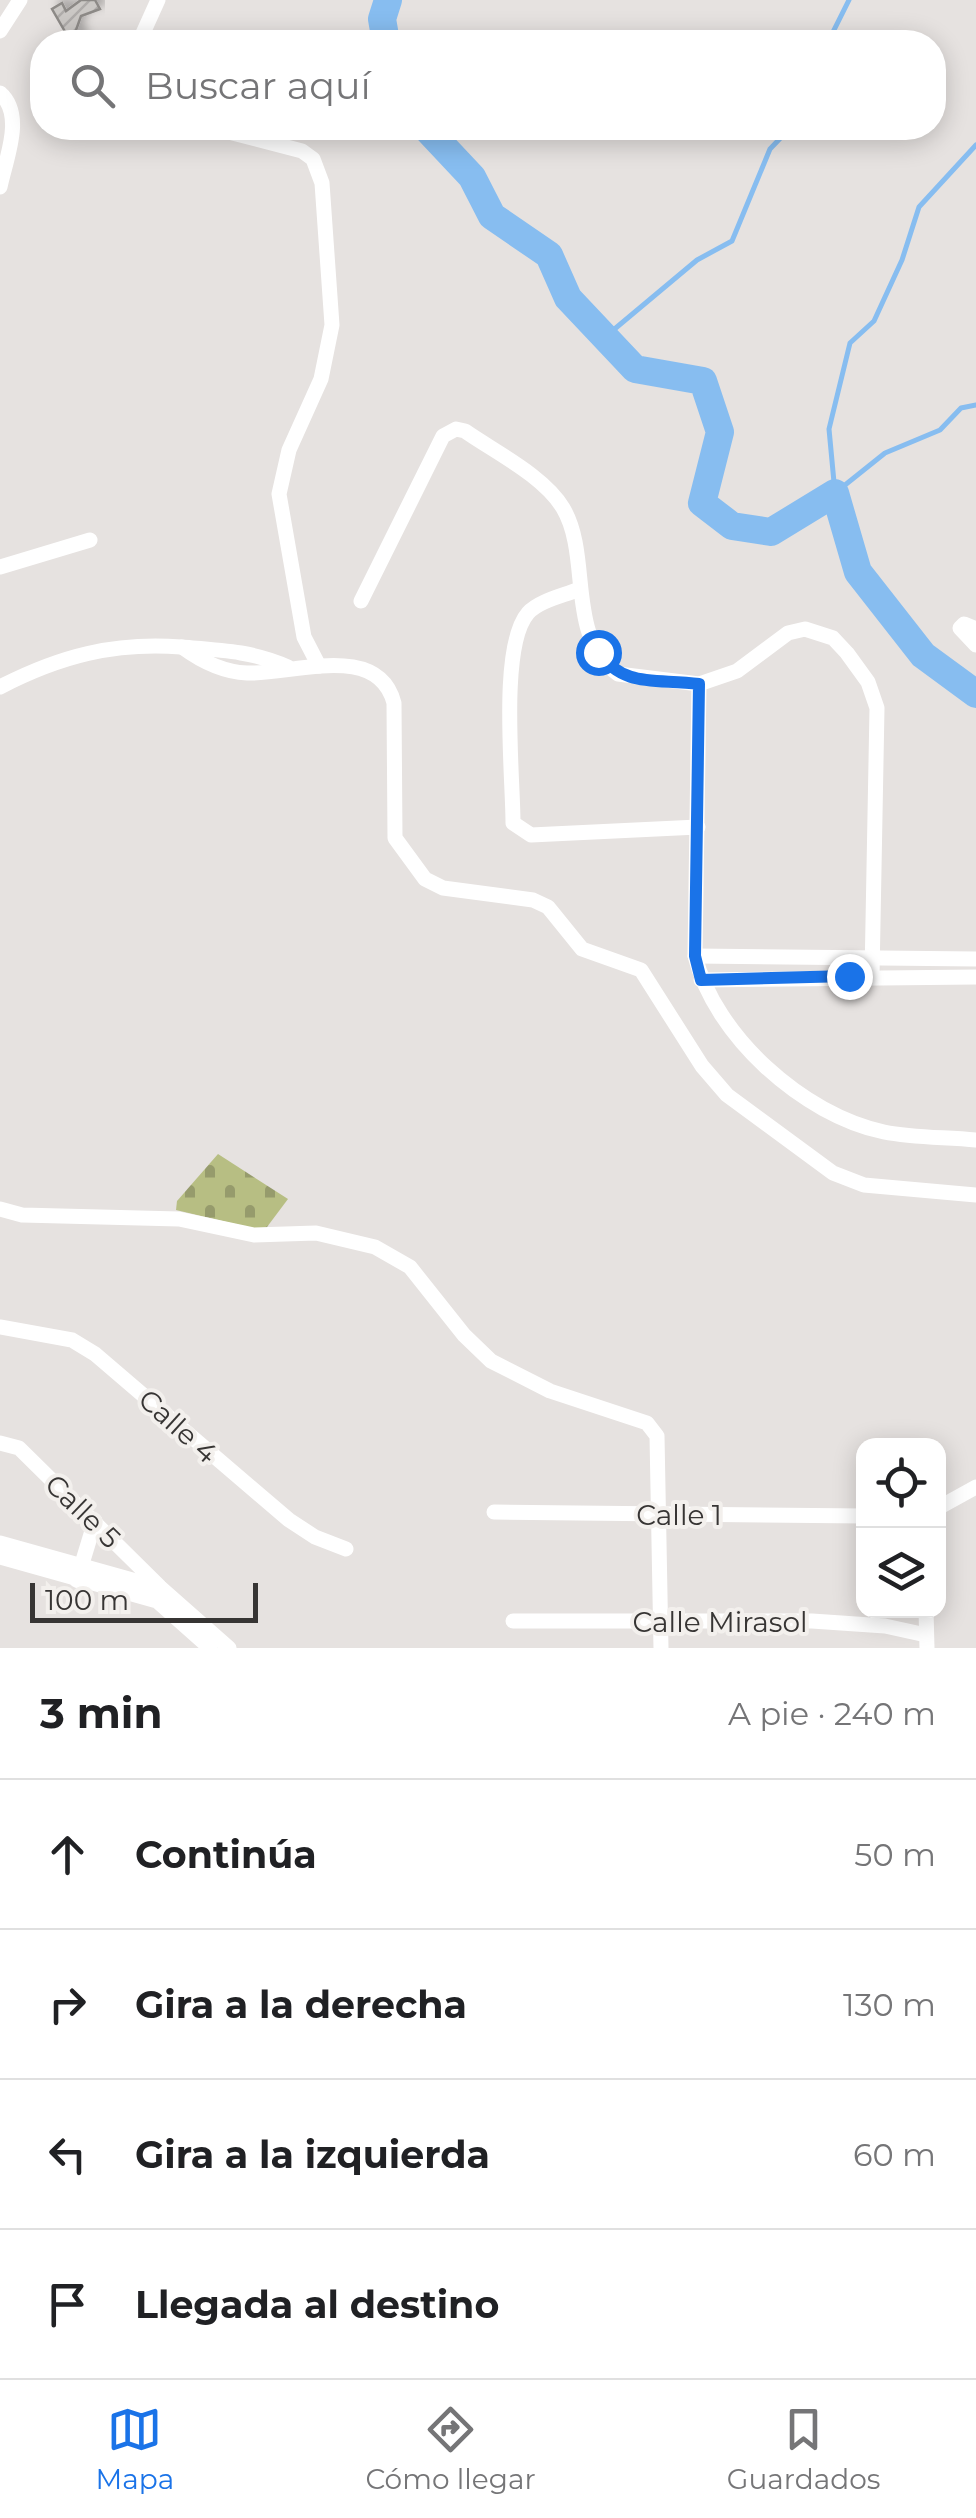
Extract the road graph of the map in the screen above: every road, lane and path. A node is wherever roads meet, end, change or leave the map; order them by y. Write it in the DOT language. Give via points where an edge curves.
graph roads {
  1 [pos="20,0"];
  2 [pos="158,0"];
  3 [pos="144,30"];
  4 [pos="0,31"];
  5 [pos="0,93"];
  6 [pos="259,140"];
  7 [pos="0,186"];
  8 [pos="90,540"];
  9 [pos="0,567"];
  10 [pos="578,590"];
  11 [pos="361,601"];
  12 [pos="976,629"];
  13 [pos="976,645"];
  14 [pos="320,666"];
  15 [pos="699,684"];
  16 [pos="0,687"];
  17 [pos="698,827"];
  18 [pos="695,956"];
  19 [pos="874,957"];
  20 [pos="976,959"];
  21 [pos="872,976"];
  22 [pos="976,977"];
  23 [pos="701,980"];
  24 [pos="976,1140"];
  25 [pos="976,1195"];
  26 [pos="0,1208"];
  27 [pos="0,1326"];
  28 [pos="0,1443"];
  29 [pos="976,1487"];
  30 [pos="946,1504"];
  31 [pos="494,1512"];
  32 [pos="657,1515"];
  33 [pos="856,1516"];
  34 [pos="95,1522"];
  35 [pos="0,1544"];
  36 [pos="346,1549"];
  37 [pos="0,1557"];
  38 [pos="80,1572"];
  39 [pos="161,1588"];
  40 [pos="513,1621"];
  41 [pos="660,1622"];
  42 [pos="927,1642"];
  43 [pos="210,1648"];
  44 [pos="229,1648"];
  45 [pos="661,1648"];
  1 -- 4 [label="street"];
  2 -- 3 [label="street"];
  5 -- 7 [label="street" via="13,119"];
  6 -- 14 [label="street" via="302,151 313,159 322,184 332,297 328,352 279,494 304,638"];
  8 -- 9 [label="street"];
  10 -- 11 [label="street" via="574,532 562,506 456,429 436,450"];
  10 -- 15 [label="street" via="598,652 612,670 626,678"];
  10 -- 17 [label="street" via="531,608 517,631 512,823 530,836"];
  12 -- 13 [label="street" via="960,628"];
  14 -- 16 [label="street" via="288,667 257,655 159,643 111,646"];
  14 -- 25 [label="street" via="372,672 391,690 395,838 425,879 444,888 533,900 548,907 582,949 641,970 728,1095 834,1173 864,1184"];
  15 -- 17 [label="street"];
  15 -- 19 [label="street" via="737,671 788,633 804,629 833,638 858,666 878,721"];
  17 -- 18 [label="street"];
  18 -- 19 [label="street"];
  18 -- 23 [label="street"];
  19 -- 20 [label="street"];
  19 -- 21 [label="street"];
  21 -- 22 [label="street"];
  21 -- 23 [label="street"];
  23 -- 24 [label="street" via="758,1057 838,1116 885,1132"];
  26 -- 32 [label="street" via="22,1215 179,1218 254,1235 316,1233 394,1255 491,1361 550,1391 655,1429"];
  27 -- 36 [label="street, Calle 4" via="72,1340 95,1354 289,1520"];
  28 -- 34 [label="street, Calle 5" via="19,1448"];
  29 -- 30 [label="street"];
  31 -- 32 [label="street, Calle 1"];
  32 -- 33 [label="street, Calle 1"];
  32 -- 41 [label="street"];
  34 -- 38 [label="street"];
  34 -- 39 [label="street, Calle 5"];
  35 -- 38 [label="street"];
  37 -- 38 [label="street"];
  38 -- 39 [label="street"];
  38 -- 43 [label="street" via="157,1601"];
  39 -- 44 [label="street"];
  40 -- 41 [label="street, Calle Mirasol"];
  41 -- 42 [label="street, Calle Mirasol" via="885,1626"];
  41 -- 45 [label="street"];
}
